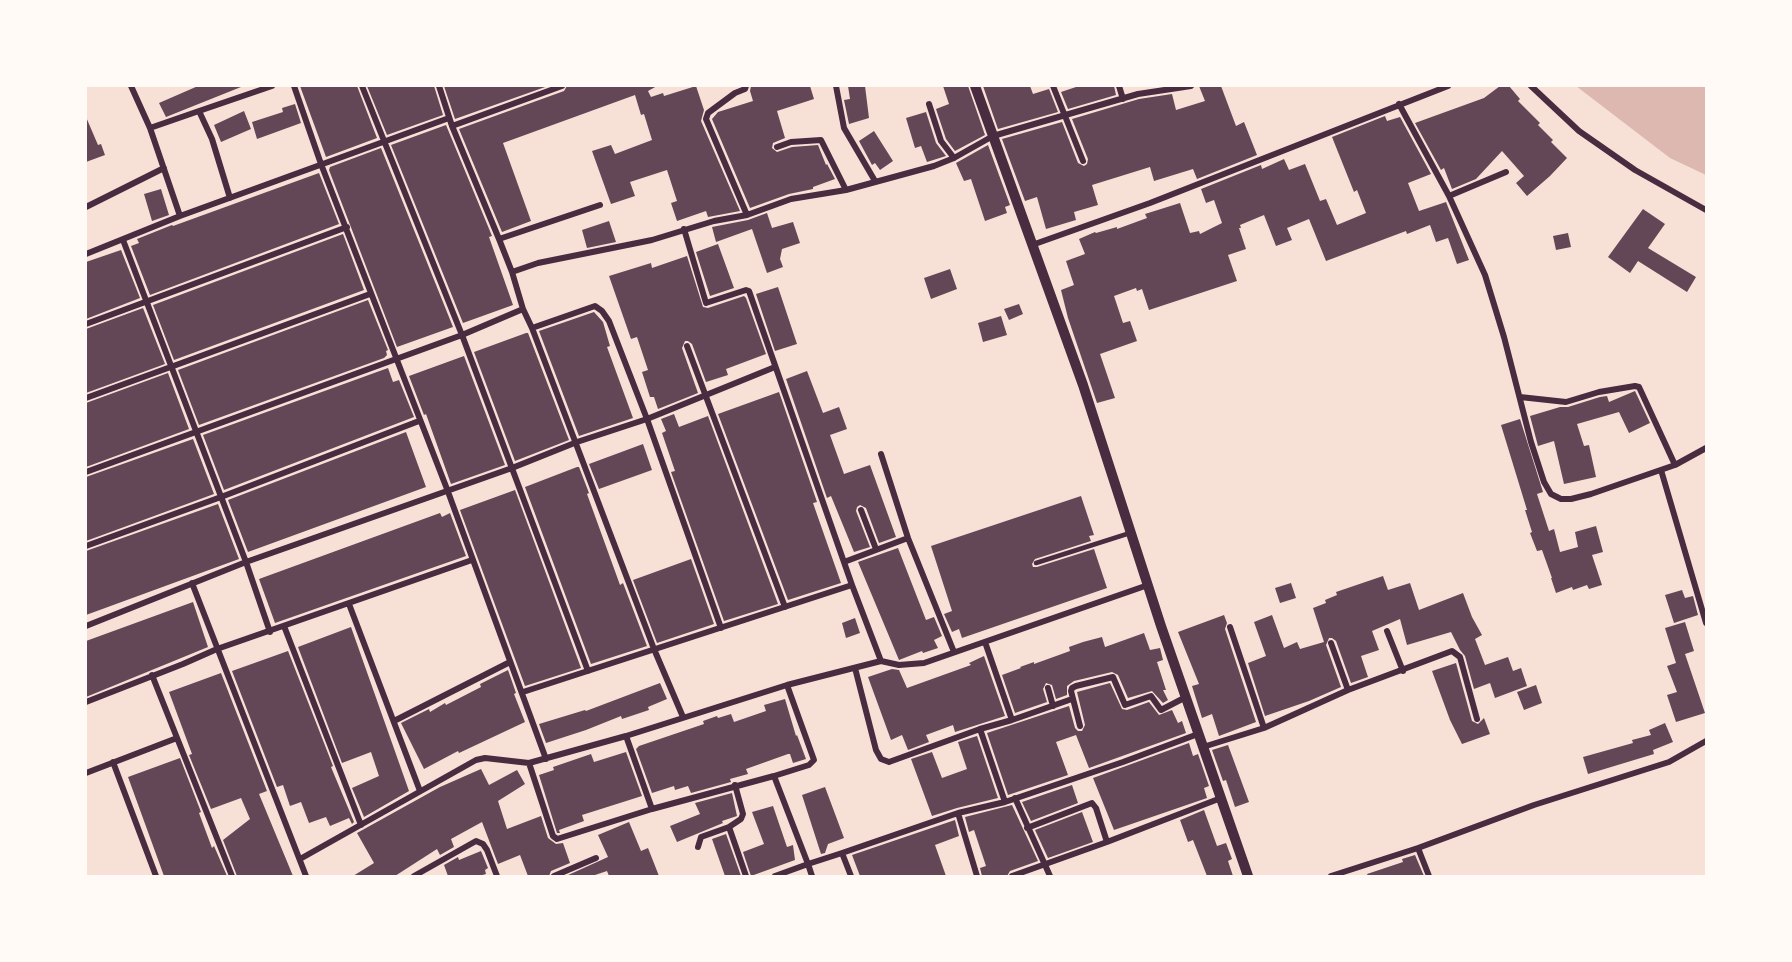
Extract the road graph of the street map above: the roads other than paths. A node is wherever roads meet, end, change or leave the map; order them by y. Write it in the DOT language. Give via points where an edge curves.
graph roads {
  1 [pos="131,86"];
  2 [pos="272,86"];
  3 [pos="294,86"];
  4 [pos="362,86"];
  5 [pos="439,86"];
  6 [pos="562,86"];
  7 [pos="746,86"];
  8 [pos="836,86"];
  9 [pos="975,86"];
  10 [pos="1053,86"];
  11 [pos="1119,86"];
  12 [pos="1191,86"];
  13 [pos="1448,86"];
  14 [pos="1531,86"];
  15 [pos="1123,99"];
  16 [pos="928,104"];
  17 [pos="1399,104"];
  18 [pos="199,111"];
  19 [pos="1066,116"];
  20 [pos="449,118"];
  21 [pos="452,126"];
  22 [pos="150,128"];
  23 [pos="993,136"];
  24 [pos="384,142"];
  25 [pos="777,147"];
  26 [pos="954,158"];
  27 [pos="1083,161"];
  28 [pos="321,164"];
  29 [pos="164,168"];
  30 [pos="1506,172"];
  31 [pos="875,181"];
  32 [pos="846,190"];
  33 [pos="1449,196"];
  34 [pos="230,198"];
  35 [pos="600,205"];
  36 [pos="86,207"];
  37 [pos="1707,210"];
  38 [pos="747,215"];
  39 [pos="180,216"];
  40 [pos="347,227"];
  41 [pos="684,230"];
  42 [pos="499,239"];
  43 [pos="123,240"];
  44 [pos="1032,245"];
  45 [pos="86,254"];
  46 [pos="512,272"];
  47 [pos="370,294"];
  48 [pos="148,301"];
  49 [pos="523,309"];
  50 [pos="86,324"];
  51 [pos="532,328"];
  52 [pos="462,335"];
  53 [pos="687,346"];
  54 [pos="395,359"];
  55 [pos="171,367"];
  56 [pos="775,367"];
  57 [pos="707,395"];
  58 [pos="1520,397"];
  59 [pos="86,398"];
  60 [pos="647,419"];
  61 [pos="419,421"];
  62 [pos="197,431"];
  63 [pos="577,442"];
  64 [pos="1707,448"];
  65 [pos="881,454"];
  66 [pos="1675,465"];
  67 [pos="512,468"];
  68 [pos="1660,470"];
  69 [pos="86,472"];
  70 [pos="447,489"];
  71 [pos="221,497"];
  72 [pos="861,510"];
  73 [pos="1131,533"];
  74 [pos="908,538"];
  75 [pos="86,546"];
  76 [pos="876,549"];
  77 [pos="472,560"];
  78 [pos="246,561"];
  79 [pos="844,562"];
  80 [pos="1036,563"];
  81 [pos="192,583"];
  82 [pos="852,585"];
  83 [pos="1148,585"];
  84 [pos="349,604"];
  85 [pos="786,607"];
  86 [pos="1707,623"];
  87 [pos="86,626"];
  88 [pos="285,626"];
  89 [pos="1230,627"];
  90 [pos="721,628"];
  91 [pos="1387,631"];
  92 [pos="270,632"];
  93 [pos="985,642"];
  94 [pos="1331,642"];
  95 [pos="217,649"];
  96 [pos="654,649"];
  97 [pos="954,652"];
  98 [pos="881,661"];
  99 [pos="510,662"];
  100 [pos="855,668"];
  101 [pos="1403,670"];
  102 [pos="588,671"];
  103 [pos="152,675"];
  104 [pos="787,685"];
  105 [pos="1048,687"];
  106 [pos="1348,690"];
  107 [pos="523,692"];
  108 [pos="1186,697"];
  109 [pos="1072,699"];
  110 [pos="86,702"];
  111 [pos="1053,706"];
  112 [pos="683,717"];
  113 [pos="1477,719"];
  114 [pos="1012,720"];
  115 [pos="394,721"];
  116 [pos="1080,726"];
  117 [pos="1264,728"];
  118 [pos="980,729"];
  119 [pos="1198,734"];
  120 [pos="626,736"];
  121 [pos="177,738"];
  122 [pos="1707,741"];
  123 [pos="1203,747"];
  124 [pos="546,759"];
  125 [pos="112,762"];
  126 [pos="529,763"];
  127 [pos="86,773"];
  128 [pos="774,776"];
  129 [pos="735,785"];
  130 [pos="420,791"];
  131 [pos="1015,798"];
  132 [pos="1221,798"];
  133 [pos="1005,802"];
  134 [pos="652,808"];
  135 [pos="958,813"];
  136 [pos="361,825"];
  137 [pos="729,827"];
  138 [pos="1027,828"];
  139 [pos="1107,842"];
  140 [pos="698,847"];
  141 [pos="1418,848"];
  142 [pos="842,852"];
  143 [pos="596,858"];
  144 [pos="300,859"];
  145 [pos="808,864"];
  146 [pos="1043,865"];
  147 [pos="156,876"];
  148 [pos="232,876"];
  149 [pos="306,876"];
  150 [pos="414,876"];
  151 [pos="497,876"];
  152 [pos="554,876"];
  153 [pos="746,876"];
  154 [pos="775,876"];
  155 [pos="812,876"];
  156 [pos="851,876"];
  157 [pos="978,876"];
  158 [pos="1012,876"];
  159 [pos="1050,876"];
  160 [pos="1248,876"];
  161 [pos="1331,876"];
  162 [pos="1429,876"];
  1 -- 22 [label="street"];
  2 -- 18 [label="street"];
  3 -- 28 [label="street"];
  4 -- 24 [label="street"];
  5 -- 20 [label="street"];
  6 -- 21 [label="street"];
  7 -- 38 [label="street" via="708,113 706,119"];
  8 -- 31 [label="street" via="844,128"];
  9 -- 23 [label="street"];
  10 -- 19 [label="street"];
  11 -- 15 [label="street"];
  12 -- 15 [label="street"];
  13 -- 17 [label="street"];
  14 -- 37 [label="street" via="1579,131 1635,170"];
  15 -- 19 [label="street"];
  16 -- 26 [label="street" via="941,141"];
  17 -- 33 [label="street"];
  17 -- 44 [label="street" via="1150,203"];
  18 -- 22 [label="street"];
  18 -- 34 [label="street"];
  19 -- 23 [label="street"];
  19 -- 27 [label="street"];
  20 -- 21 [label="street"];
  20 -- 24 [label="street"];
  21 -- 42 [label="street"];
  22 -- 29 [label="street"];
  23 -- 26 [label="street"];
  23 -- 44 [label="street"];
  24 -- 28 [label="street"];
  24 -- 52 [label="street"];
  25 -- 32 [label="street" via="818,138"];
  26 -- 31 [label="street"];
  28 -- 34 [label="street"];
  28 -- 40 [label="street"];
  29 -- 36 [label="street"];
  29 -- 39 [label="street"];
  30 -- 33 [label="street"];
  31 -- 32 [label="street"];
  32 -- 38 [label="street" via="791,199"];
  33 -- 58 [label="street" via="1485,275"];
  34 -- 39 [label="street"];
  35 -- 42 [label="street"];
  38 -- 41 [label="street"];
  39 -- 43 [label="street"];
  40 -- 47 [label="street"];
  40 -- 48 [label="street"];
  41 -- 46 [label="street"];
  41 -- 56 [label="street" via="705,302 749,291"];
  42 -- 46 [label="street"];
  43 -- 45 [label="street"];
  43 -- 48 [label="street"];
  44 -- 73 [label="street"];
  46 -- 49 [label="street"];
  47 -- 54 [label="street"];
  47 -- 55 [label="street"];
  48 -- 50 [label="street"];
  48 -- 55 [label="street"];
  49 -- 51 [label="street"];
  49 -- 52 [label="street"];
  51 -- 60 [label="street" via="595,306 603,311"];
  51 -- 63 [label="street"];
  52 -- 54 [label="street"];
  52 -- 67 [label="street"];
  53 -- 57 [label="street"];
  54 -- 61 [label="street"];
  54 -- 62 [label="street"];
  55 -- 59 [label="street"];
  55 -- 62 [label="street"];
  56 -- 57 [label="street"];
  56 -- 79 [label="street"];
  57 -- 60 [label="street"];
  57 -- 85 [label="street"];
  58 -- 66 [label="street" via="1566,402 1599,392 1639,387"];
  58 -- 68 [label="street" via="1544,482 1551,494 1571,500"];
  60 -- 63 [label="street"];
  60 -- 90 [label="street"];
  61 -- 70 [label="street"];
  61 -- 71 [label="street"];
  62 -- 69 [label="street"];
  62 -- 71 [label="street"];
  63 -- 67 [label="street"];
  63 -- 96 [label="street"];
  64 -- 66 [label="street"];
  65 -- 74 [label="street"];
  66 -- 68 [label="street"];
  67 -- 70 [label="street"];
  67 -- 102 [label="street"];
  68 -- 86 [label="street"];
  70 -- 77 [label="street"];
  70 -- 78 [label="street"];
  71 -- 75 [label="street"];
  71 -- 78 [label="street"];
  72 -- 76 [label="street"];
  73 -- 80 [label="lane"];
  73 -- 83 [label="street"];
  74 -- 76 [label="street"];
  74 -- 97 [label="street"];
  76 -- 79 [label="street"];
  77 -- 84 [label="street"];
  77 -- 99 [label="street"];
  78 -- 81 [label="street"];
  78 -- 92 [label="street"];
  79 -- 82 [label="street"];
  81 -- 87 [label="street"];
  81 -- 95 [label="street"];
  82 -- 85 [label="street"];
  82 -- 98 [label="street"];
  83 -- 93 [label="street"];
  83 -- 108 [label="street"];
  84 -- 88 [label="street"];
  84 -- 115 [label="street"];
  85 -- 90 [label="street"];
  88 -- 92 [label="street"];
  88 -- 136 [label="street"];
  89 -- 117 [label="street"];
  90 -- 96 [label="street"];
  91 -- 101 [label="street"];
  92 -- 95 [label="street"];
  93 -- 97 [label="street"];
  93 -- 114 [label="street"];
  94 -- 106 [label="street"];
  95 -- 103 [label="street"];
  95 -- 144 [label="street"];
  96 -- 102 [label="street"];
  96 -- 112 [label="street"];
  97 -- 98 [label="street" via="912,665"];
  98 -- 100 [label="street"];
  99 -- 107 [label="street"];
  99 -- 115 [label="street"];
  100 -- 104 [label="street"];
  100 -- 118 [label="street" via="881,759 888,762"];
  101 -- 106 [label="street"];
  101 -- 113 [label="street" via="1452,651 1458,654"];
  102 -- 107 [label="street"];
  103 -- 110 [label="street"];
  103 -- 121 [label="street"];
  104 -- 112 [label="street"];
  104 -- 128 [label="street" via="814,760"];
  105 -- 111 [label="street"];
  106 -- 117 [label="street"];
  107 -- 124 [label="street"];
  108 -- 109 [label="street" via="1161,710 1151,696 1125,705 1113,677 1072,688"];
  108 -- 119 [label="street"];
  109 -- 111 [label="street"];
  109 -- 116 [label="street"];
  111 -- 114 [label="street"];
  112 -- 120 [label="street"];
  114 -- 118 [label="street"];
  115 -- 130 [label="street"];
  117 -- 123 [label="street"];
  118 -- 133 [label="street"];
  119 -- 123 [label="street"];
  119 -- 131 [label="street"];
  120 -- 124 [label="street"];
  120 -- 134 [label="street"];
  121 -- 125 [label="street"];
  121 -- 148 [label="street"];
  122 -- 141 [label="street" via="1669,762 1534,805"];
  123 -- 132 [label="street"];
  124 -- 126 [label="street"];
  125 -- 127 [label="street"];
  125 -- 147 [label="street"];
  126 -- 130 [label="street" via="480,759"];
  126 -- 134 [label="street" via="554,838"];
  128 -- 129 [label="street"];
  128 -- 145 [label="street"];
  129 -- 134 [label="street"];
  129 -- 137 [label="street" via="743,813"];
  130 -- 136 [label="street"];
  131 -- 133 [label="street"];
  131 -- 138 [label="street"];
  132 -- 139 [label="street"];
  132 -- 160 [label="street"];
  133 -- 135 [label="street"];
  135 -- 142 [label="street"];
  135 -- 157 [label="street"];
  136 -- 144 [label="street"];
  137 -- 140 [label="street" via="701,837"];
  137 -- 153 [label="street"];
  138 -- 139 [label="street" via="1092,803"];
  138 -- 146 [label="street"];
  139 -- 146 [label="street"];
  141 -- 161 [label="street"];
  141 -- 162 [label="street"];
  142 -- 145 [label="street"];
  142 -- 156 [label="street"];
  143 -- 152 [label="street"];
  144 -- 149 [label="street"];
  145 -- 154 [label="street"];
  145 -- 155 [label="street"];
  146 -- 158 [label="street"];
  146 -- 159 [label="street"];
  150 -- 151 [label="street" via="476,841 487,850"];
}
